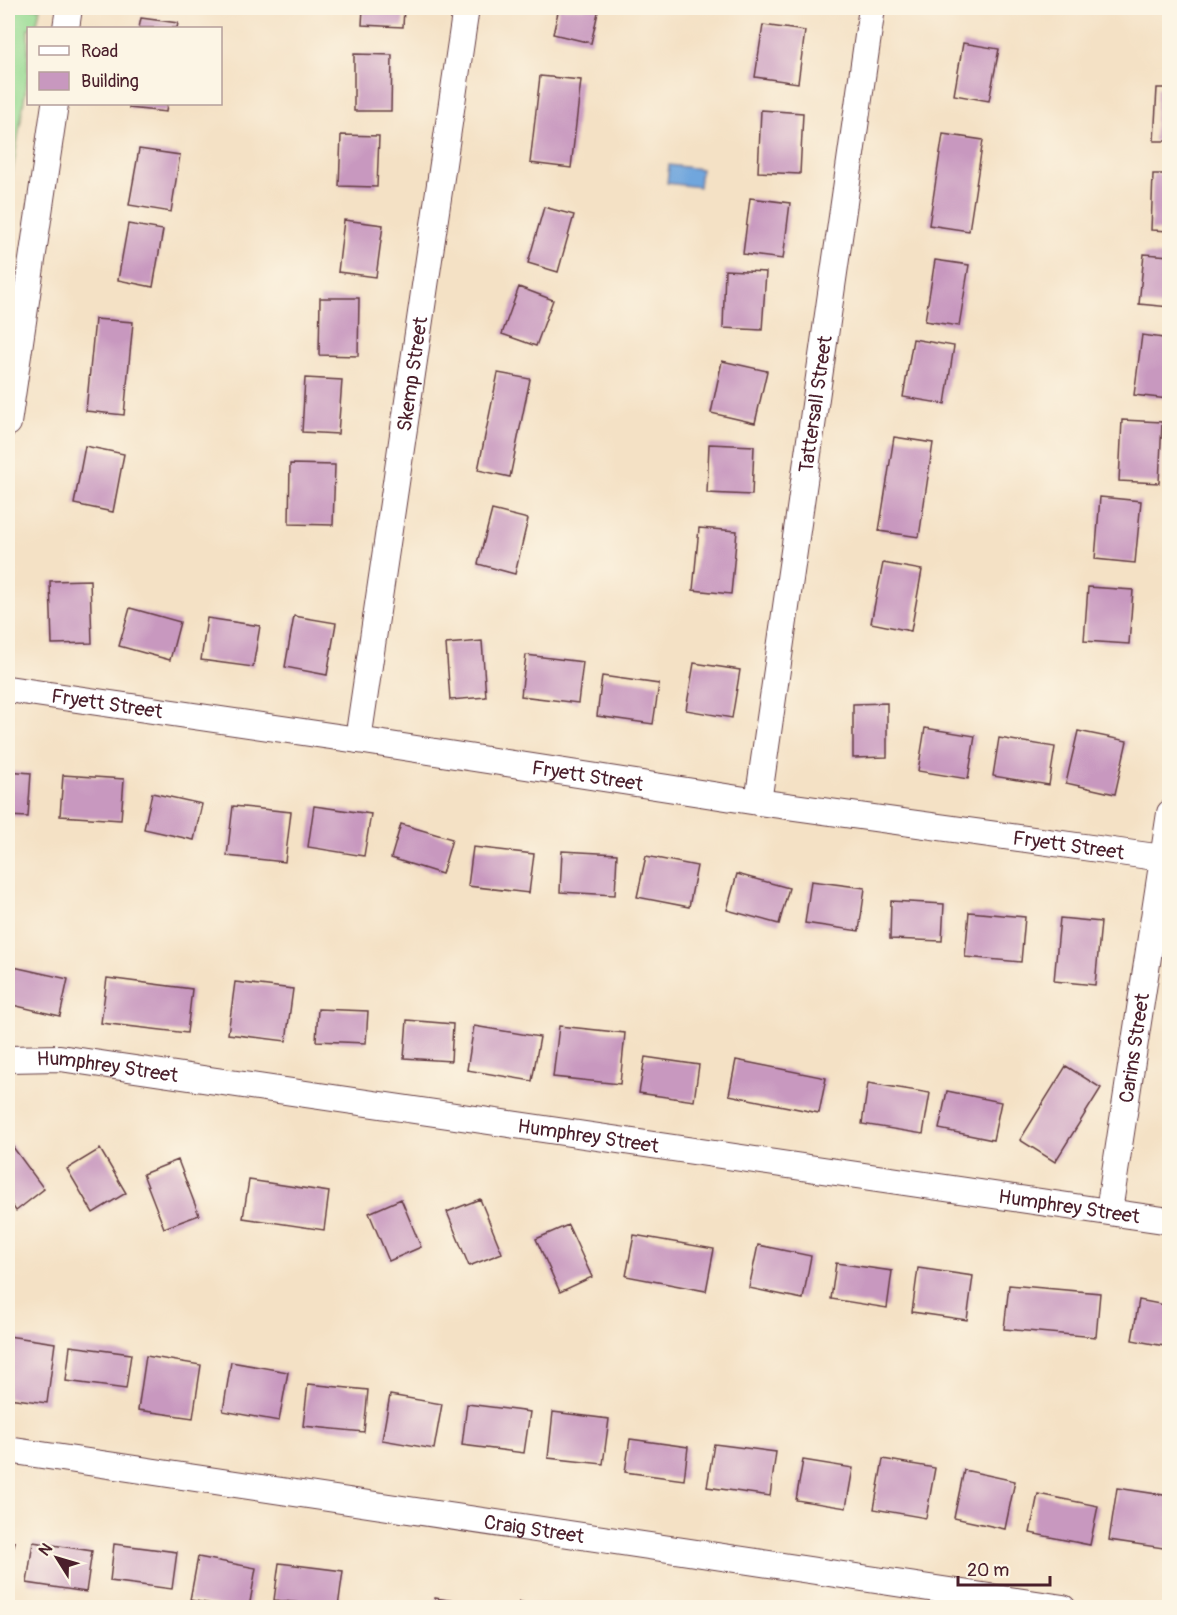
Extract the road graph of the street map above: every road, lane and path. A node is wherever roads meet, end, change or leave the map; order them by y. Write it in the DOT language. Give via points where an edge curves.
graph roads {
  1 [pos="69,8"];
  2 [pos="466,8"];
  3 [pos="872,8"];
  4 [pos="66,27"];
  5 [pos="55,105"];
  6 [pos="8,423"];
  7 [pos="8,689"];
  8 [pos="358,740"];
  9 [pos="759,802"];
  10 [pos="1170,813"];
  11 [pos="1166,859"];
  12 [pos="8,1059"];
  13 [pos="1109,1211"];
  14 [pos="1170,1221"];
  15 [pos="8,1450"];
  16 [pos="1063,1608"];
  1 -- 4 [label="street"];
  2 -- 8 [label="street, Skemp Street"];
  3 -- 9 [label="street, Tattersall Street"];
  5 -- 6 [label="street"];
  7 -- 8 [label="street, Fryett Street"];
  8 -- 9 [label="street, Fryett Street"];
  9 -- 11 [label="street, Fryett Street"];
  10 -- 11 [label="street, Carins Street"];
  11 -- 13 [label="street, Carins Street"];
  12 -- 13 [label="street, Humphrey Street" via="60,1058"];
  13 -- 14 [label="street, Humphrey Street"];
  15 -- 16 [label="street, Craig Street"];
}
